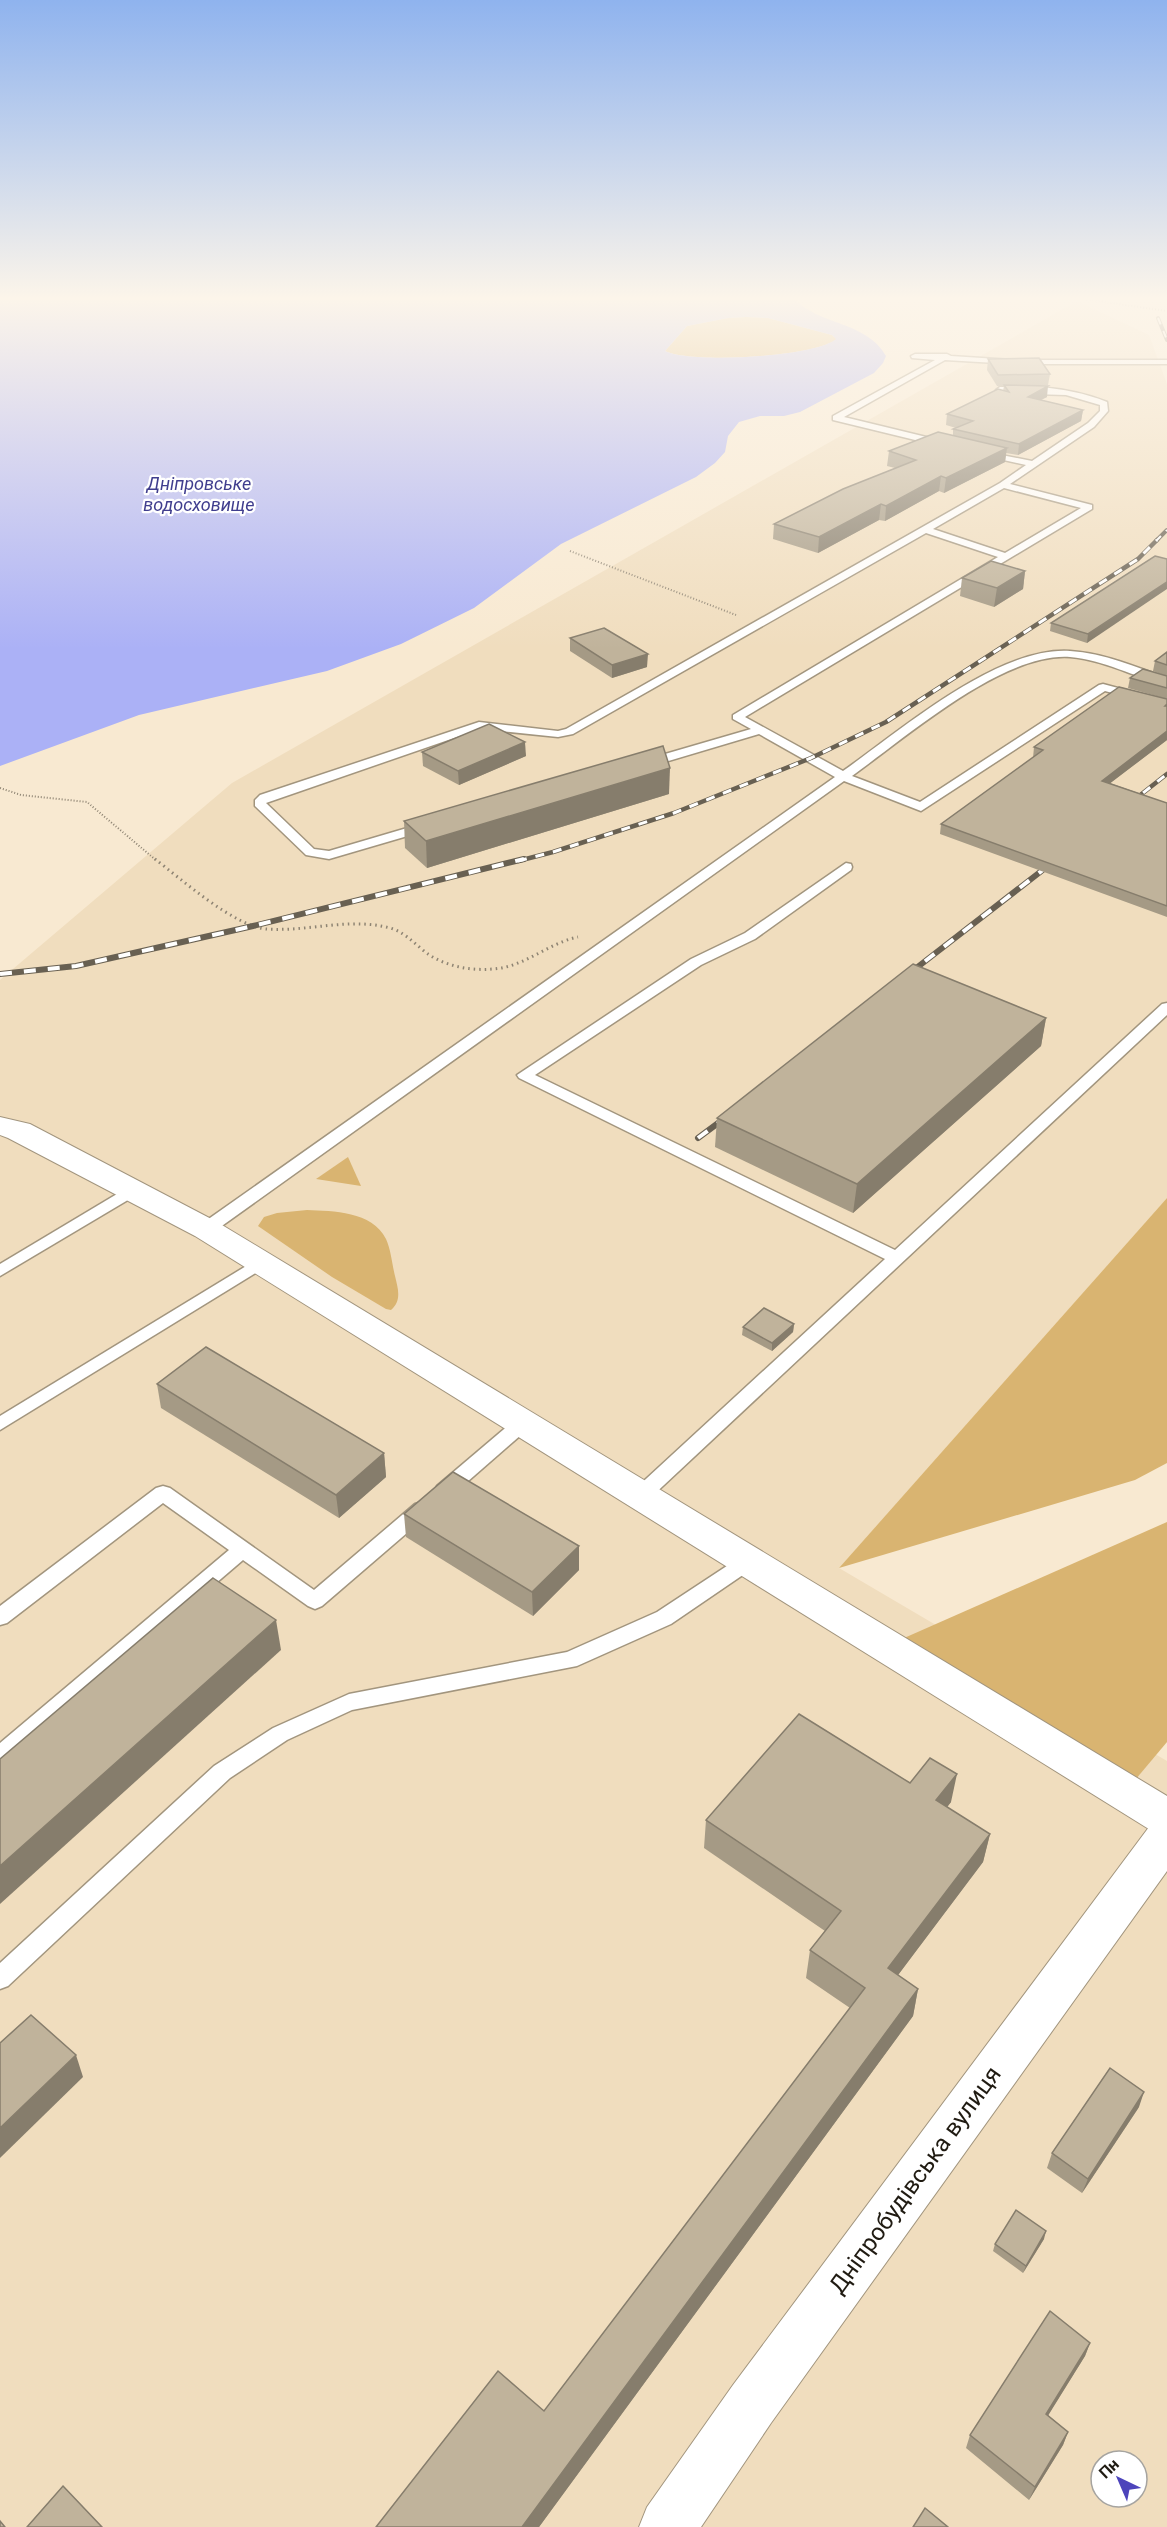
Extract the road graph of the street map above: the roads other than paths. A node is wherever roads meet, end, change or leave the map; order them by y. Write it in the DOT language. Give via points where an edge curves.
graph roads {
  1 [pos="843,414"];
  2 [pos="1101,414"];
  3 [pos="951,445"];
  4 [pos="975,451"];
  5 [pos="1033,465"];
  6 [pos="1003,485"];
  7 [pos="925,529"];
  8 [pos="1006,557"];
  9 [pos="1167,682"];
  10 [pos="1167,705"];
  11 [pos="761,730"];
  12 [pos="636,766"];
  13 [pos="844,777"];
  14 [pos="431,825"];
  15 [pos="846,867"];
  16 [pos="1167,1007"];
  17 [pos="0,1126"];
  18 [pos="132,1190"];
  19 [pos="206,1229"];
  20 [pos="897,1258"];
  21 [pos="261,1262"];
  22 [pos="0,1271"];
  23 [pos="523,1423"];
  24 [pos="0,1424"];
  25 [pos="641,1495"];
  26 [pos="242,1549"];
  27 [pos="749,1562"];
  28 [pos="0,1617"];
  29 [pos="0,1756"];
  30 [pos="1167,1818"];
  31 [pos="1167,1836"];
  32 [pos="0,1978"];
  33 [pos="667,2527"];
  1 -- 3 [label="lane" via="836,418"];
  2 -- 5 [label="lane"];
  4 -- 5 [label="lane"];
  5 -- 6 [label="lane"];
  6 -- 7 [label="lane"];
  6 -- 8 [label="lane" via="1089,507"];
  7 -- 8 [label="lane"];
  7 -- 14 [label="lane" via="569,732 479,725 264,798 259,803 310,852 329,855"];
  8 -- 11 [label="lane" via="737,717"];
  9 -- 13 [label="lane" via="1097,660 1065,654 1038,657 969,687"];
  10 -- 13 [label="lane" via="1103,687 921,807"];
  11 -- 12 [label="lane"];
  11 -- 13 [label="lane"];
  13 -- 19 [label="lane"];
  15 -- 20 [label="lane" via="750,936 696,962 524,1075"];
  16 -- 20 [label="lane"];
  17 -- 18 [label="street" via="19,1131"];
  18 -- 19 [label="street"];
  18 -- 22 [label="lane"];
  19 -- 21 [label="street"];
  20 -- 25 [label="lane"];
  21 -- 23 [label="street"];
  21 -- 24 [label="lane"];
  23 -- 25 [label="street"];
  23 -- 26 [label="lane" via="315,1601"];
  25 -- 27 [label="street"];
  26 -- 28 [label="lane" via="163,1493"];
  26 -- 29 [label="lane"];
  27 -- 30 [label="street"];
  27 -- 32 [label="lane" via="664,1618 570,1660 349,1702 280,1734 222,1772"];
  31 -- 33 [label="street, Дніпробудівська вулиця" via="752,2404"];
}
